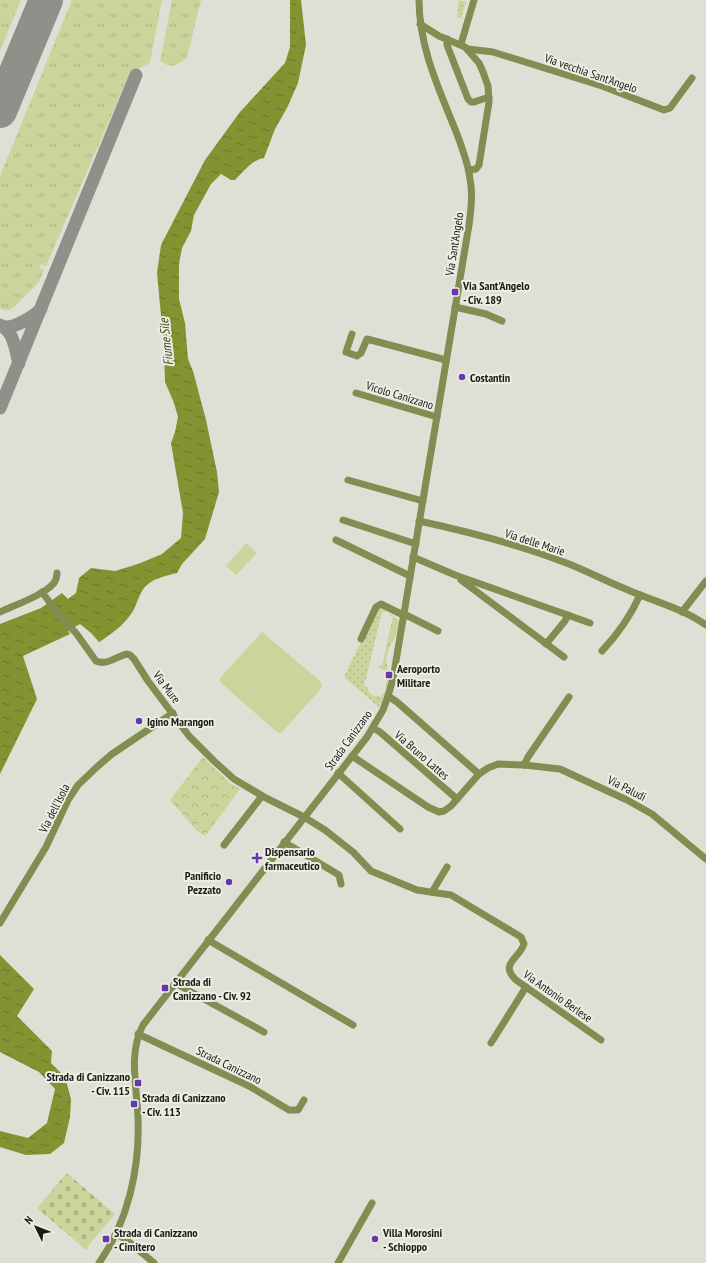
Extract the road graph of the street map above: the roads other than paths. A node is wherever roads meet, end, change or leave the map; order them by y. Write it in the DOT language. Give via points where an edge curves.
graph roads {
  1 [pos="419,0"];
  2 [pos="474,0"];
  3 [pos="420,24"];
  4 [pos="447,39"];
  5 [pos="461,44"];
  6 [pos="468,49"];
  7 [pos="692,78"];
  8 [pos="489,97"];
  9 [pos="469,170"];
  10 [pos="455,307"];
  11 [pos="502,321"];
  12 [pos="352,334"];
  13 [pos="446,360"];
  14 [pos="356,393"];
  15 [pos="437,418"];
  16 [pos="348,480"];
  17 [pos="423,501"];
  18 [pos="343,520"];
  19 [pos="419,521"];
  20 [pos="336,540"];
  21 [pos="416,544"];
  22 [pos="414,557"];
  23 [pos="57,573"];
  24 [pos="455,575"];
  25 [pos="410,576"];
  26 [pos="706,581"];
  27 [pos="42,592"];
  28 [pos="640,596"];
  29 [pos="0,612"];
  30 [pos="682,612"];
  31 [pos="404,614"];
  32 [pos="568,615"];
  33 [pos="590,623"];
  34 [pos="706,625"];
  35 [pos="438,632"];
  36 [pos="361,639"];
  37 [pos="546,644"];
  38 [pos="602,651"];
  39 [pos="564,657"];
  40 [pos="388,696"];
  41 [pos="569,697"];
  42 [pos="173,713"];
  43 [pos="373,728"];
  44 [pos="352,756"];
  45 [pos="524,765"];
  46 [pos="338,773"];
  47 [pos="479,774"];
  48 [pos="262,796"];
  49 [pos="457,799"];
  50 [pos="304,816"];
  51 [pos="400,829"];
  52 [pos="284,842"];
  53 [pos="224,845"];
  54 [pos="706,858"];
  55 [pos="447,867"];
  56 [pos="341,884"];
  57 [pos="432,892"];
  58 [pos="0,922"];
  59 [pos="208,940"];
  60 [pos="175,983"];
  61 [pos="526,987"];
  62 [pos="352,1025"];
  63 [pos="264,1032"];
  64 [pos="138,1034"];
  65 [pos="601,1040"];
  66 [pos="491,1043"];
  67 [pos="304,1100"];
  68 [pos="372,1203"];
  69 [pos="116,1233"];
  70 [pos="99,1263"];
  71 [pos="154,1263"];
  72 [pos="338,1263"];
  1 -- 3 [label="street, Via Sant'Angelo"];
  2 -- 5 [label="street"];
  3 -- 4 [label="street, Via vecchia Sant'Angelo"];
  3 -- 9 [label="street, Via Sant'Angelo" via="429,63"];
  4 -- 5 [label="street, Via vecchia Sant'Angelo"];
  4 -- 8 [label="street" via="468,99 474,102"];
  5 -- 6 [label="street, Via vecchia Sant'Angelo"];
  6 -- 7 [label="street, Via vecchia Sant'Angelo" via="500,54 602,86 664,110 670,108"];
  6 -- 8 [label="street, Via vecchia Sant'Angelo" via="483,72"];
  8 -- 9 [label="street, Via vecchia Sant'Angelo" via="478,166"];
  9 -- 10 [label="street, Via Sant'Angelo" via="471,206"];
  10 -- 11 [label="street" via="486,314"];
  10 -- 13 [label="street, Via Sant'Angelo"];
  12 -- 13 [label="street" via="346,352 357,356 367,339"];
  13 -- 15 [label="street, Via Sant'Angelo"];
  14 -- 15 [label="street, Vicolo Canizzano"];
  15 -- 17 [label="street, Via Sant'Angelo"];
  16 -- 17 [label="street"];
  17 -- 19 [label="street, Via Sant'Angelo"];
  18 -- 21 [label="street"];
  19 -- 21 [label="street, Strada Canizzano"];
  19 -- 28 [label="street, Via delle Marie" via="462,530 537,553 569,564"];
  20 -- 25 [label="street"];
  21 -- 22 [label="street, Strada Canizzano"];
  22 -- 24 [label="street"];
  22 -- 25 [label="street, Strada Canizzano"];
  23 -- 27 [label="street" via="54,582"];
  24 -- 32 [label="street"];
  24 -- 37 [label="street"];
  25 -- 31 [label="street, Strada Canizzano"];
  26 -- 30 [label="street"];
  27 -- 29 [label="street"];
  27 -- 42 [label="street, Via Mure" via="62,619 74,630 93,658 104,663 130,655"];
  28 -- 30 [label="street, Via delle Marie"];
  28 -- 38 [label="street" via="635,607"];
  30 -- 34 [label="street, Via delle Marie"];
  31 -- 35 [label="street"];
  31 -- 36 [label="street" via="379,604"];
  31 -- 40 [label="street, Strada Canizzano"];
  32 -- 33 [label="street"];
  32 -- 37 [label="street"];
  37 -- 39 [label="street"];
  40 -- 43 [label="street, Strada Canizzano"];
  40 -- 47 [label="street"];
  41 -- 45 [label="street"];
  42 -- 48 [label="street, Via Mure" via="189,736 217,764 234,779"];
  42 -- 58 [label="street, Via dell'Isola" via="112,754 78,785 68,800 46,847"];
  43 -- 44 [label="street, Strada Canizzano"];
  43 -- 49 [label="street, Via Bruno Lattes"];
  44 -- 46 [label="street, Strada Canizzano"];
  44 -- 49 [label="street, Via Paludi" via="436,811 444,811"];
  45 -- 47 [label="street, Via Paludi" via="498,764"];
  45 -- 54 [label="street, Via Paludi" via="560,769 628,800 652,814"];
  46 -- 50 [label="street, Strada Canizzano"];
  46 -- 51 [label="street"];
  47 -- 49 [label="street, Via Paludi"];
  48 -- 50 [label="street, Via Mure"];
  48 -- 53 [label="street"];
  50 -- 52 [label="street, Strada Canizzano"];
  50 -- 57 [label="street, Via Antonio Berlese" via="353,852 371,871 418,890"];
  52 -- 56 [label="street" via="339,875"];
  52 -- 59 [label="street, Strada Canizzano"];
  55 -- 57 [label="street"];
  57 -- 61 [label="street, Via Antonio Berlese" via="454,896 521,937 524,941 523,947 509,969 513,977"];
  59 -- 60 [label="street, Strada Canizzano"];
  59 -- 62 [label="street"];
  60 -- 63 [label="street"];
  60 -- 64 [label="street, Strada Canizzano"];
  61 -- 65 [label="street, Via Antonio Berlese"];
  61 -- 66 [label="street"];
  64 -- 67 [label="street, Strada Canizzano" via="249,1086 289,1110 298,1110"];
  64 -- 69 [label="street, Strada Canizzano" via="134,1060 138,1152 128,1201"];
  68 -- 72 [label="street"];
  69 -- 70 [label="street, Strada Canizzano"];
  69 -- 71 [label="street"];
}
